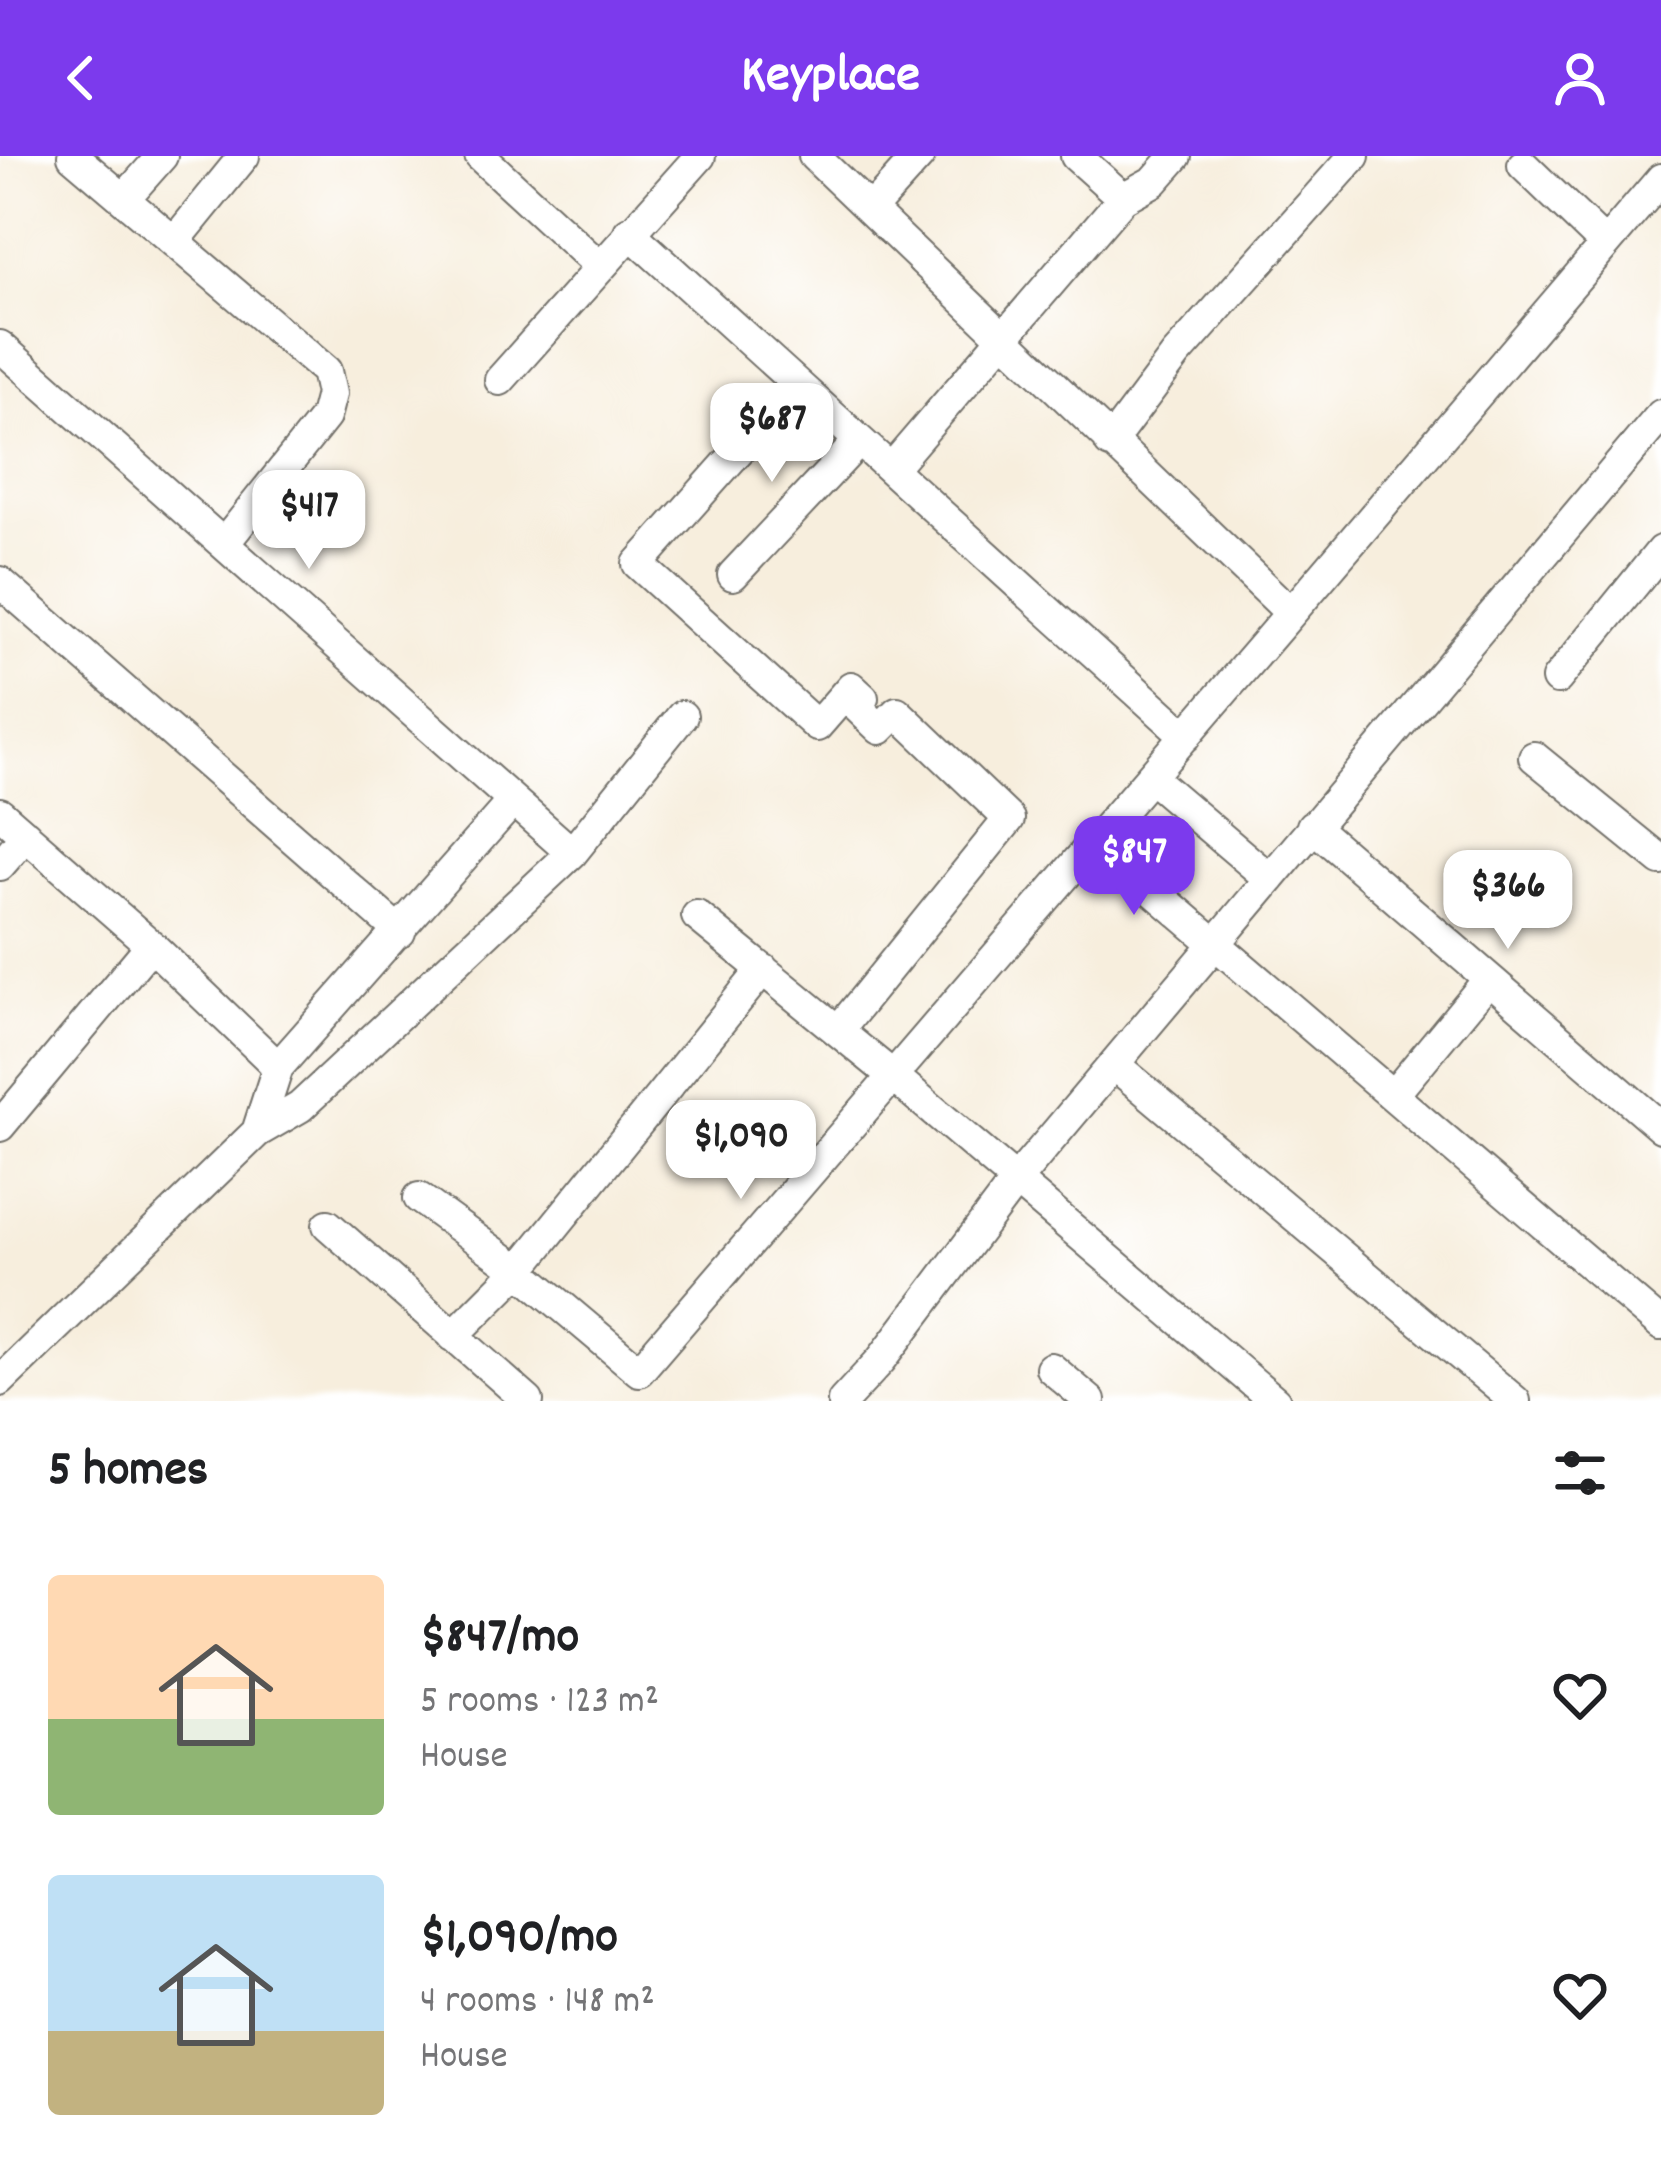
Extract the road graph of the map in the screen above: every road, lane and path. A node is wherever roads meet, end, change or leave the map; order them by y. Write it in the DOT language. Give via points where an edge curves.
graph roads {
  1 [pos="73,156"];
  2 [pos="162,156"];
  3 [pos="244,156"];
  4 [pos="480,156"];
  5 [pos="700,156"];
  6 [pos="814,156"];
  7 [pos="919,156"];
  8 [pos="1076,156"];
  9 [pos="1176,156"];
  10 [pos="1354,156"];
  11 [pos="1523,159"];
  12 [pos="1661,179"];
  13 [pos="124,199"];
  14 [pos="1123,199"];
  15 [pos="872,209"];
  16 [pos="629,232"];
  17 [pos="174,242"];
  18 [pos="1604,243"];
  19 [pos="599,266"];
  20 [pos="1001,340"];
  21 [pos="0,346"];
  22 [pos="500,380"];
  23 [pos="797,385"];
  24 [pos="1661,415"];
  25 [pos="860,441"];
  26 [pos="1110,443"];
  27 [pos="891,469"];
  28 [pos="226,541"];
  29 [pos="1661,551"];
  30 [pos="734,575"];
  31 [pos="0,582"];
  32 [pos="1291,613"];
  33 [pos="1557,679"];
  34 [pos="682,716"];
  35 [pos="1186,736"];
  36 [pos="1534,758"];
  37 [pos="1150,776"];
  38 [pos="511,802"];
  39 [pos="0,813"];
  40 [pos="1312,826"];
  41 [pos="26,835"];
  42 [pos="1095,841"];
  43 [pos="572,853"];
  44 [pos="1661,860"];
  45 [pos="0,865"];
  46 [pos="1270,879"];
  47 [pos="698,916"];
  48 [pos="400,932"];
  49 [pos="151,945"];
  50 [pos="1216,946"];
  51 [pos="763,969"];
  52 [pos="1489,979"];
  53 [pos="838,1031"];
  54 [pos="1116,1066"];
  55 [pos="278,1067"];
  56 [pos="893,1076"];
  57 [pos="1394,1094"];
  58 [pos="0,1126"];
  59 [pos="1661,1127"];
  60 [pos="257,1132"];
  61 [pos="1017,1178"];
  62 [pos="419,1198"];
  63 [pos="328,1225"];
  64 [pos="519,1270"];
  65 [pos="1661,1325"];
  66 [pos="453,1336"];
  67 [pos="1051,1368"];
  68 [pos="0,1381"];
  69 [pos="528,1401"];
  70 [pos="843,1401"];
  71 [pos="1090,1401"];
  72 [pos="1275,1401"];
  73 [pos="1515,1401"];
  1 -- 13 [label="street"];
  2 -- 13 [label="street"];
  3 -- 17 [label="street"];
  4 -- 19 [label="street"];
  5 -- 16 [label="street"];
  6 -- 15 [label="street"];
  7 -- 15 [label="street"];
  8 -- 14 [label="street"];
  9 -- 14 [label="street"];
  10 -- 26 [label="street" via="1176,355"];
  11 -- 18 [label="street"];
  12 -- 18 [label="street"];
  13 -- 17 [label="street"];
  14 -- 20 [label="street"];
  15 -- 20 [label="street"];
  16 -- 19 [label="street"];
  16 -- 23 [label="street"];
  17 -- 28 [label="street" via="326,371 331,394 325,417"];
  18 -- 32 [label="street"];
  19 -- 22 [label="street"];
  20 -- 26 [label="street"];
  20 -- 27 [label="street"];
  21 -- 28 [label="street"];
  23 -- 25 [label="street"];
  23 -- 53 [label="street" via="638,564 818,726 851,687 862,698 856,706 880,729 897,712 1009,819"];
  24 -- 40 [label="street"];
  25 -- 27 [label="street"];
  25 -- 30 [label="street"];
  26 -- 32 [label="street"];
  27 -- 35 [label="street"];
  28 -- 38 [label="street"];
  29 -- 33 [label="street"];
  31 -- 48 [label="street"];
  32 -- 35 [label="street"];
  34 -- 43 [label="street"];
  35 -- 37 [label="street"];
  36 -- 44 [label="street"];
  37 -- 42 [label="street"];
  37 -- 46 [label="street"];
  38 -- 43 [label="street"];
  38 -- 48 [label="street"];
  39 -- 41 [label="street"];
  40 -- 46 [label="street"];
  40 -- 52 [label="street"];
  41 -- 45 [label="street"];
  41 -- 49 [label="street"];
  42 -- 50 [label="street"];
  42 -- 56 [label="street"];
  43 -- 60 [label="street" via="300,1107"];
  46 -- 50 [label="street"];
  47 -- 51 [label="street"];
  48 -- 55 [label="street"];
  49 -- 55 [label="street"];
  49 -- 58 [label="street"];
  50 -- 54 [label="street"];
  50 -- 57 [label="street"];
  51 -- 53 [label="street"];
  51 -- 64 [label="street"];
  52 -- 57 [label="street"];
  52 -- 59 [label="street"];
  53 -- 56 [label="street"];
  54 -- 61 [label="street"];
  54 -- 73 [label="street"];
  55 -- 60 [label="street"];
  56 -- 61 [label="street"];
  56 -- 64 [label="street" via="638,1371"];
  57 -- 65 [label="street"];
  60 -- 68 [label="street"];
  61 -- 70 [label="street"];
  61 -- 72 [label="street"];
  62 -- 64 [label="street"];
  63 -- 66 [label="street"];
  64 -- 66 [label="street"];
  66 -- 69 [label="street"];
  67 -- 71 [label="street"];
}
